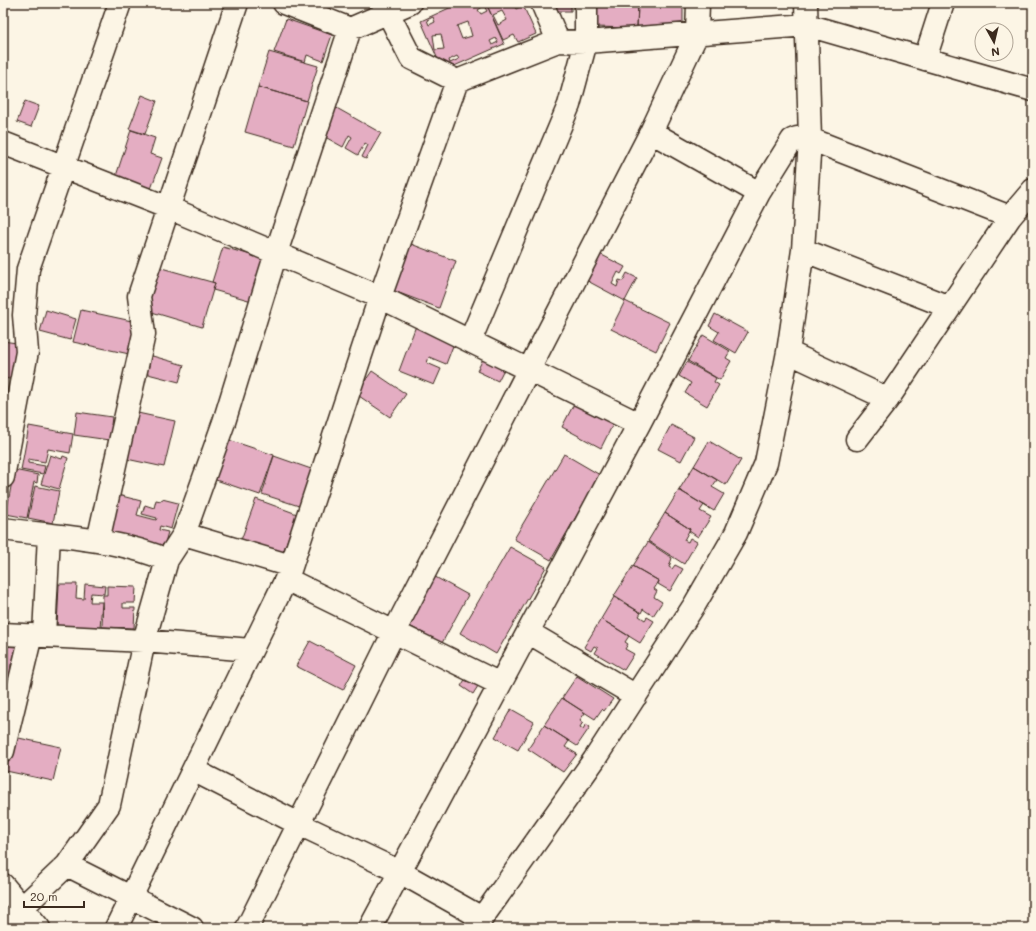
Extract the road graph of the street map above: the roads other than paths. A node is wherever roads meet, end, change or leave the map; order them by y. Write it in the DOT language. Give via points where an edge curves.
graph roads {
  1 [pos="120,3"];
  2 [pos="237,3"];
  3 [pos="284,3"];
  4 [pos="410,3"];
  5 [pos="542,3"];
  6 [pos="586,3"];
  7 [pos="698,3"];
  8 [pos="806,3"];
  9 [pos="943,3"];
  10 [pos="385,8"];
  11 [pos="807,25"];
  12 [pos="350,29"];
  13 [pos="697,34"];
  14 [pos="558,41"];
  15 [pos="586,42"];
  16 [pos="925,60"];
  17 [pos="457,80"];
  18 [pos="1033,90"];
  19 [pos="651,132"];
  20 [pos="810,139"];
  21 [pos="3,143"];
  22 [pos="64,166"];
  23 [pos="1033,190"];
  24 [pos="759,193"];
  25 [pos="169,208"];
  26 [pos="1010,217"];
  27 [pos="803,250"];
  28 [pos="276,253"];
  29 [pos="380,296"];
  30 [pos="950,307"];
  31 [pos="470,341"];
  32 [pos="788,352"];
  33 [pos="529,370"];
  34 [pos="888,399"];
  35 [pos="640,424"];
  36 [pos="857,439"];
  37 [pos="3,477"];
  38 [pos="3,529"];
  39 [pos="184,534"];
  40 [pos="49,536"];
  41 [pos="98,541"];
  42 [pos="167,560"];
  43 [pos="288,573"];
  44 [pos="394,632"];
  45 [pos="528,632"];
  46 [pos="3,634"];
  47 [pos="37,635"];
  48 [pos="144,641"];
  49 [pos="251,650"];
  50 [pos="500,684"];
  51 [pos="636,696"];
  52 [pos="3,751"];
  53 [pos="193,770"];
  54 [pos="299,824"];
  55 [pos="67,865"];
  56 [pos="400,872"];
  57 [pos="3,885"];
  58 [pos="131,898"];
  59 [pos="23,908"];
  60 [pos="479,923"];
  61 [pos="3,926"];
  62 [pos="39,928"];
  63 [pos="116,928"];
  64 [pos="192,928"];
  65 [pos="247,928"];
  66 [pos="370,928"];
  1 -- 22 [label="street"];
  2 -- 25 [label="street"];
  3 -- 12 [label="street"];
  4 -- 10 [label="street"];
  5 -- 14 [label="street"];
  6 -- 15 [label="street"];
  7 -- 13 [label="street"];
  8 -- 11 [label="street"];
  9 -- 16 [label="street"];
  10 -- 12 [label="street"];
  10 -- 17 [label="street" via="411,58"];
  11 -- 13 [label="street"];
  11 -- 16 [label="street"];
  11 -- 20 [label="street"];
  12 -- 28 [label="street"];
  13 -- 15 [label="street"];
  13 -- 19 [label="street"];
  14 -- 15 [label="street"];
  14 -- 17 [label="street"];
  15 -- 31 [label="street" via="569,105"];
  16 -- 18 [label="street"];
  17 -- 29 [label="street"];
  19 -- 24 [label="street"];
  19 -- 33 [label="street"];
  20 -- 24 [label="street" via="792,140"];
  20 -- 26 [label="street"];
  20 -- 27 [label="street"];
  21 -- 22 [label="street"];
  22 -- 25 [label="street"];
  22 -- 37 [label="street" via="28,269 24,315 27,352"];
  23 -- 26 [label="street"];
  24 -- 35 [label="street"];
  25 -- 28 [label="street"];
  25 -- 41 [label="street" via="139,296 144,334"];
  26 -- 30 [label="street"];
  27 -- 30 [label="street"];
  27 -- 32 [label="street"];
  28 -- 29 [label="street"];
  28 -- 39 [label="street" via="224,422"];
  29 -- 31 [label="street"];
  29 -- 43 [label="street"];
  30 -- 34 [label="street"];
  31 -- 33 [label="street"];
  32 -- 34 [label="street"];
  32 -- 51 [label="street" via="766,463 751,499 719,564"];
  33 -- 35 [label="street"];
  33 -- 44 [label="street"];
  34 -- 36 [label="street"];
  35 -- 45 [label="street"];
  38 -- 40 [label="street"];
  39 -- 42 [label="street"];
  39 -- 43 [label="street"];
  40 -- 41 [label="street"];
  40 -- 47 [label="street"];
  41 -- 42 [label="street"];
  42 -- 48 [label="street"];
  43 -- 44 [label="street"];
  43 -- 49 [label="street"];
  44 -- 50 [label="street"];
  44 -- 54 [label="street"];
  45 -- 50 [label="street"];
  45 -- 51 [label="street"];
  46 -- 47 [label="street"];
  47 -- 48 [label="street"];
  47 -- 52 [label="street"];
  48 -- 49 [label="street"];
  48 -- 55 [label="street" via="109,805"];
  49 -- 53 [label="street"];
  50 -- 56 [label="street"];
  51 -- 60 [label="street"];
  53 -- 54 [label="street"];
  53 -- 58 [label="street"];
  54 -- 56 [label="street"];
  54 -- 65 [label="street"];
  55 -- 58 [label="street"];
  55 -- 59 [label="street"];
  56 -- 60 [label="street"];
  56 -- 66 [label="street"];
  57 -- 59 [label="street"];
  58 -- 63 [label="street"];
  58 -- 64 [label="street"];
  59 -- 61 [label="street"];
  59 -- 62 [label="street"];
}
